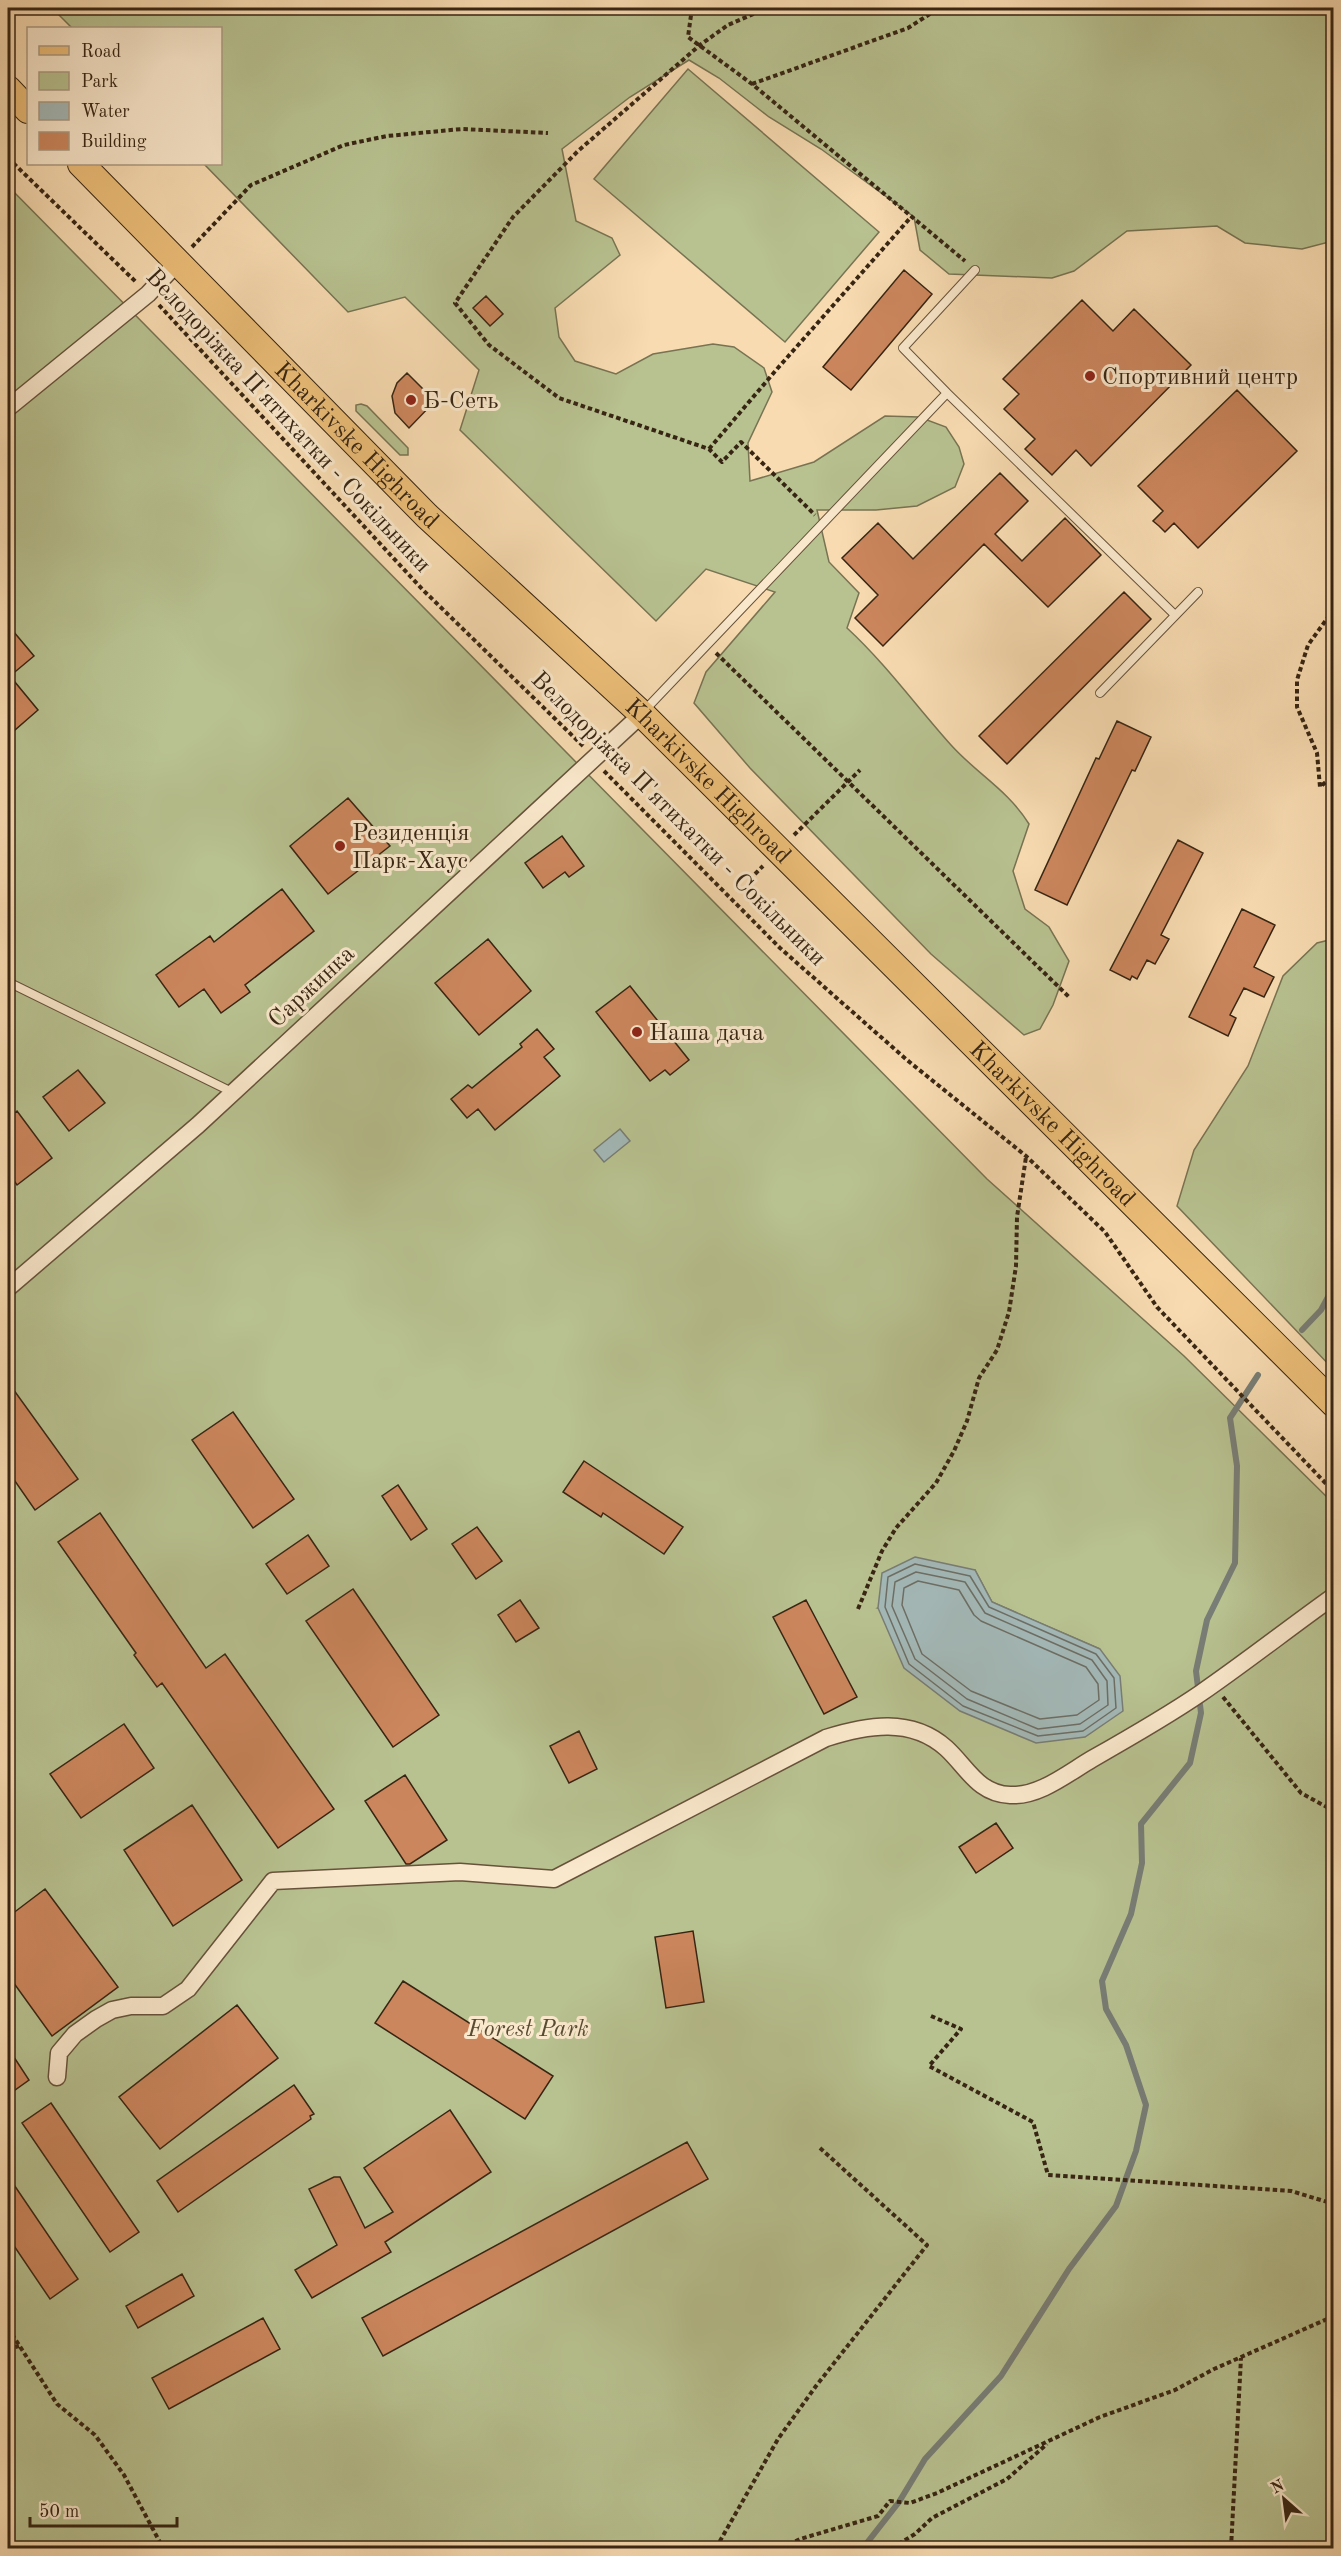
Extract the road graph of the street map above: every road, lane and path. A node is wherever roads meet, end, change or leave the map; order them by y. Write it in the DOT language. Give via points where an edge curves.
graph roads {
  1 [pos="692,8"];
  2 [pos="798,8"];
  3 [pos="939,8"];
  4 [pos="700,45"];
  5 [pos="752,84"];
  6 [pos="8,89"];
  7 [pos="27,109"];
  8 [pos="548,133"];
  9 [pos="8,158"];
  10 [pos="82,165"];
  11 [pos="911,217"];
  12 [pos="178,262"];
  13 [pos="975,270"];
  14 [pos="148,294"];
  15 [pos="947,393"];
  16 [pos="8,408"];
  17 [pos="709,449"];
  18 [pos="823,523"];
  19 [pos="1198,592"];
  20 [pos="1334,609"];
  21 [pos="1175,615"];
  22 [pos="707,644"];
  23 [pos="1100,693"];
  24 [pos="642,714"];
  25 [pos="594,757"];
  26 [pos="860,770"];
  27 [pos="1334,775"];
  28 [pos="848,782"];
  29 [pos="778,851"];
  30 [pos="755,874"];
  31 [pos="8,982"];
  32 [pos="1069,998"];
  33 [pos="232,1092"];
  34 [pos="1026,1156"];
  35 [pos="8,1288"];
  36 [pos="1334,1404"];
  37 [pos="1334,1492"];
  38 [pos="1334,1596"];
  39 [pos="858,1609"];
  40 [pos="1207,1688"];
  41 [pos="1334,1811"];
  42 [pos="931,2016"];
  43 [pos="57,2077"];
  44 [pos="820,2148"];
  45 [pos="1334,2204"];
  46 [pos="1334,2316"];
  47 [pos="8,2328"];
  48 [pos="19,2346"];
  49 [pos="8,2349"];
  50 [pos="1240,2358"];
  51 [pos="1052,2440"];
  52 [pos="163,2548"];
  53 [pos="716,2548"];
  54 [pos="782,2548"];
  55 [pos="892,2548"];
  56 [pos="1231,2548"];
  1 -- 4 [label="path" via="688,37"];
  2 -- 4 [label="path" via="758,12 728,25"];
  3 -- 5 [label="path" via="908,28"];
  4 -- 5 [label="path"];
  4 -- 17 [label="path" via="578,151 513,217 455,303 489,345 559,398"];
  5 -- 11 [label="path"];
  6 -- 7 [label="main road"];
  8 -- 12 [label="path" via="462,129 387,136 344,145 251,185"];
  9 -- 14 [label="path, Велодоріжка П'ятихатки - Сокільники"];
  10 -- 12 [label="main road, Kharkivske Highroad"];
  11 -- 13 [label="path"];
  11 -- 17 [label="path"];
  12 -- 14 [label="street"];
  12 -- 24 [label="main road, Kharkivske Highroad" via="427,516"];
  13 -- 15 [label="lane" via="903,348"];
  14 -- 16 [label="street"];
  14 -- 25 [label="path, Велодоріжка П'ятихатки - Сокільники" via="423,590"];
  15 -- 18 [label="lane"];
  15 -- 21 [label="lane"];
  17 -- 18 [label="path" via="722,462 741,442"];
  18 -- 22 [label="lane"];
  19 -- 21 [label="lane"];
  20 -- 27 [label="path" via="1308,645 1297,680 1297,707 1317,753 1320,787"];
  21 -- 23 [label="lane"];
  22 -- 24 [label="lane"];
  22 -- 28 [label="path"];
  24 -- 25 [label="street, Саржинка"];
  24 -- 29 [label="main road, Kharkivske Highroad"];
  25 -- 33 [label="street, Саржинка"];
  25 -- 34 [label="path, Велодоріжка П'ятихатки - Сокільники" via="610,779 780,948 907,1060"];
  26 -- 28 [label="path"];
  28 -- 29 [label="path"];
  28 -- 32 [label="path"];
  29 -- 30 [label="path"];
  29 -- 36 [label="main road, Kharkivske Highroad"];
  31 -- 33 [label="lane"];
  33 -- 35 [label="street, Саржинка"];
  34 -- 37 [label="path, Велодоріжка П'ятихатки - Сокільники" via="1105,1232 1157,1308"];
  34 -- 39 [label="path" via="1017,1217 1016,1266 998,1350 979,1378 954,1451 936,1483 896,1528 882,1551"];
  38 -- 40 [label="street"];
  40 -- 41 [label="path" via="1301,1793"];
  40 -- 43 [label="street" via="1048,1785 1025,1794 1008,1795 984,1788 925,1733 906,1726 880,1726 826,1738 554,1879 460,1872 273,1881 188,1989 163,2006 131,2006 111,2010 96,2019 75,2034 59,2053"];
  42 -- 45 [label="path" via="961,2030 929,2066 1033,2122 1048,2175 1291,2191"];
  44 -- 53 [label="path" via="927,2246 778,2439"];
  46 -- 50 [label="path"];
  47 -- 48 [label="path"];
  48 -- 49 [label="path"];
  48 -- 52 [label="path" via="57,2404 95,2436 124,2475"];
  50 -- 51 [label="path" via="1175,2390 1100,2417"];
  50 -- 56 [label="path"];
  51 -- 54 [label="path" via="937,2493 903,2503 890,2501 878,2516"];
  51 -- 55 [label="path" via="1007,2479 932,2518"];
}
